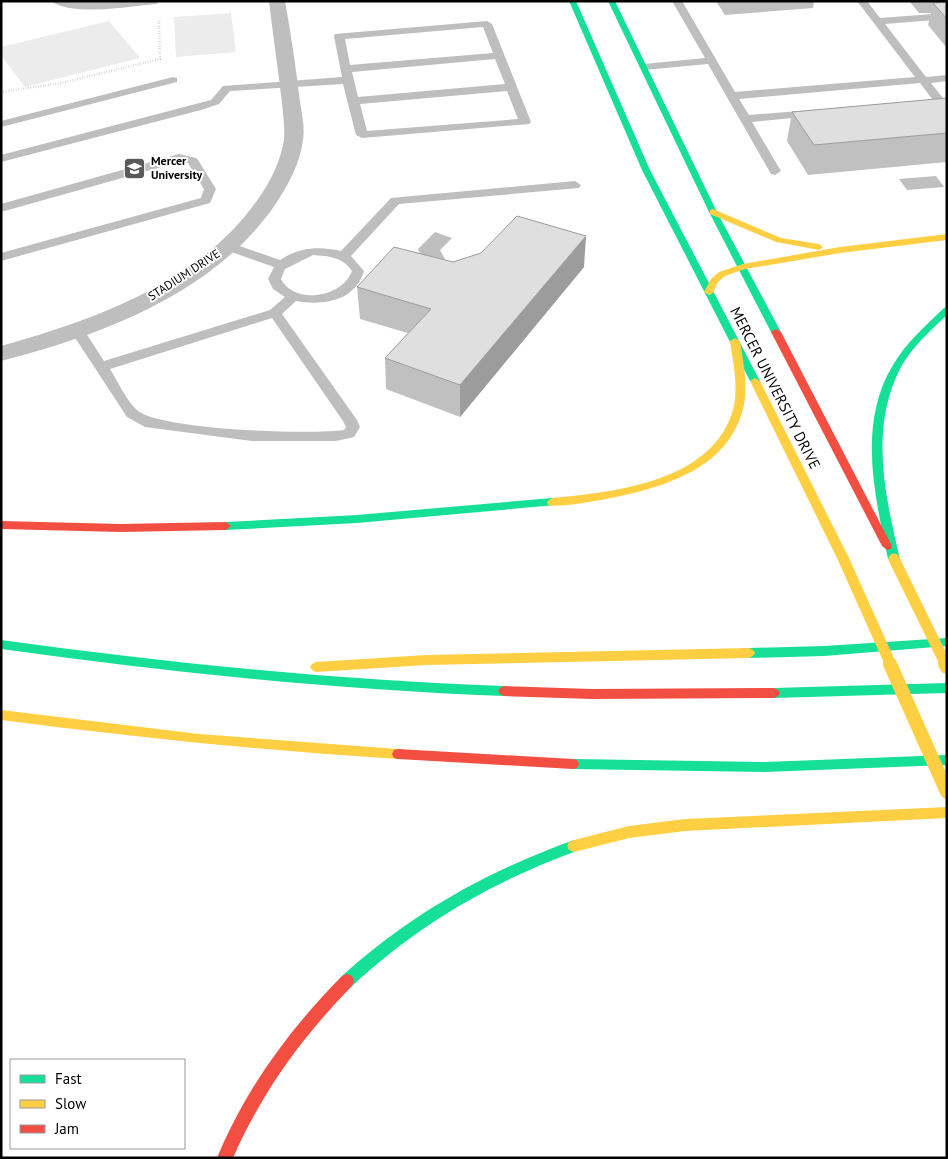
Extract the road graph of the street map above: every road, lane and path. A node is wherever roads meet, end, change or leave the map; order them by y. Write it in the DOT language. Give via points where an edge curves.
graph roads {
  1 [pos="56,1"];
  2 [pos="277,1"];
  3 [pos="572,1"];
  4 [pos="611,1"];
  5 [pos="676,1"];
  6 [pos="862,1"];
  7 [pos="157,6"];
  8 [pos="947,16"];
  9 [pos="947,22"];
  10 [pos="879,24"];
  11 [pos="500,56"];
  12 [pos="711,61"];
  13 [pos="644,67"];
  14 [pos="947,72"];
  15 [pos="347,75"];
  16 [pos="921,77"];
  17 [pos="947,78"];
  18 [pos="173,80"];
  19 [pos="289,84"];
  20 [pos="511,87"];
  21 [pos="1,92"];
  22 [pos="731,96"];
  23 [pos="353,101"];
  24 [pos="939,102"];
  25 [pos="823,112"];
  26 [pos="745,119"];
  27 [pos="1,124"];
  28 [pos="1,159"];
  29 [pos="775,171"];
  30 [pos="575,185"];
  31 [pos="1,208"];
  32 [pos="713,212"];
  33 [pos="947,236"];
  34 [pos="227,246"];
  35 [pos="840,250"];
  36 [pos="344,256"];
  37 [pos="1,257"];
  38 [pos="281,264"];
  39 [pos="743,267"];
  40 [pos="709,292"];
  41 [pos="295,295"];
  42 [pos="947,310"];
  43 [pos="275,314"];
  44 [pos="77,330"];
  45 [pos="735,341"];
  46 [pos="1,354"];
  47 [pos="101,367"];
  48 [pos="1,526"];
  49 [pos="894,559"];
  50 [pos="947,642"];
  51 [pos="1,644"];
  52 [pos="947,667"];
  53 [pos="242,674"];
  54 [pos="947,688"];
  55 [pos="1,715"];
  56 [pos="947,760"];
  57 [pos="947,792"];
  58 [pos="947,812"];
  59 [pos="225,1158"];
  1 -- 7 [label="lane" via="65,4"];
  2 -- 19 [label="street, STADIUM DRIVE"];
  3 -- 40 [label="main road, MERCER UNIVERSITY DRIVE" via="646,170"];
  4 -- 13 [label="main road, MERCER UNIVERSITY DRIVE"];
  5 -- 12 [label="lane"];
  6 -- 10 [label="lane"];
  7 -- 21 [label="path" via="160,59 70,82"];
  8 -- 10 [label="lane"];
  9 -- 10 [label="lane"];
  10 -- 16 [label="lane"];
  11 -- 15 [label="lane"];
  11 -- 15 [label="lane" via="487,24 339,36"];
  11 -- 20 [label="lane"];
  12 -- 13 [label="lane"];
  12 -- 22 [label="lane"];
  13 -- 32 [label="main road, MERCER UNIVERSITY DRIVE"];
  14 -- 16 [label="lane"];
  15 -- 19 [label="lane"];
  15 -- 23 [label="lane"];
  16 -- 17 [label="lane"];
  16 -- 22 [label="lane"];
  16 -- 24 [label="lane"];
  18 -- 27 [label="lane"];
  19 -- 28 [label="lane" via="227,88 215,102 197,108"];
  19 -- 34 [label="street, STADIUM DRIVE" via="294,133 283,176 269,201"];
  20 -- 23 [label="lane"];
  20 -- 23 [label="lane" via="525,122 362,136"];
  22 -- 26 [label="lane"];
  25 -- 26 [label="lane"];
  26 -- 29 [label="lane"];
  30 -- 36 [label="lane" via="395,201"];
  31 -- 37 [label="lane" via="179,158 192,160 210,189 206,200"];
  32 -- 35 [label="main road" via="778,240"];
  32 -- 39 [label="main road, MERCER UNIVERSITY DRIVE"];
  33 -- 35 [label="main road"];
  34 -- 38 [label="lane"];
  34 -- 44 [label="street, STADIUM DRIVE" via="178,282 142,302"];
  35 -- 39 [label="main road"];
  36 -- 38 [label="lane" via="313,252 299,254"];
  36 -- 41 [label="lane" via="354,263 358,271 352,286 330,297 317,299"];
  38 -- 41 [label="lane" via="276,281"];
  39 -- 40 [label="main road" via="722,274"];
  39 -- 49 [label="main road, MERCER UNIVERSITY DRIVE"];
  40 -- 45 [label="main road, MERCER UNIVERSITY DRIVE"];
  41 -- 43 [label="lane"];
  42 -- 49 [label="main road" via="912,341 891,374 881,406 874,449 881,502"];
  43 -- 47 [label="lane"];
  43 -- 47 [label="lane" via="350,420 352,428 348,434 252,436 150,424 132,414"];
  44 -- 46 [label="street, STADIUM DRIVE"];
  44 -- 47 [label="lane"];
  45 -- 48 [label="main road" via="741,379 740,406 732,427 717,448 697,464 673,478 645,487 565,500 295,523 157,527"];
  45 -- 57 [label="main road, MERCER UNIVERSITY DRIVE, bridge" via="843,558"];
  49 -- 52 [label="main road, MERCER UNIVERSITY DRIVE, bridge"];
  50 -- 53 [label="main road" via="824,651 426,660"];
  51 -- 53 [label="main road"];
  53 -- 54 [label="main road" via="388,686 539,693 695,695"];
  55 -- 56 [label="main road" via="111,730 306,749 586,765 765,767"];
  58 -- 59 [label="main road" via="733,822 627,832 508,871 412,926 363,966 320,1008 284,1051 248,1106"];
}
